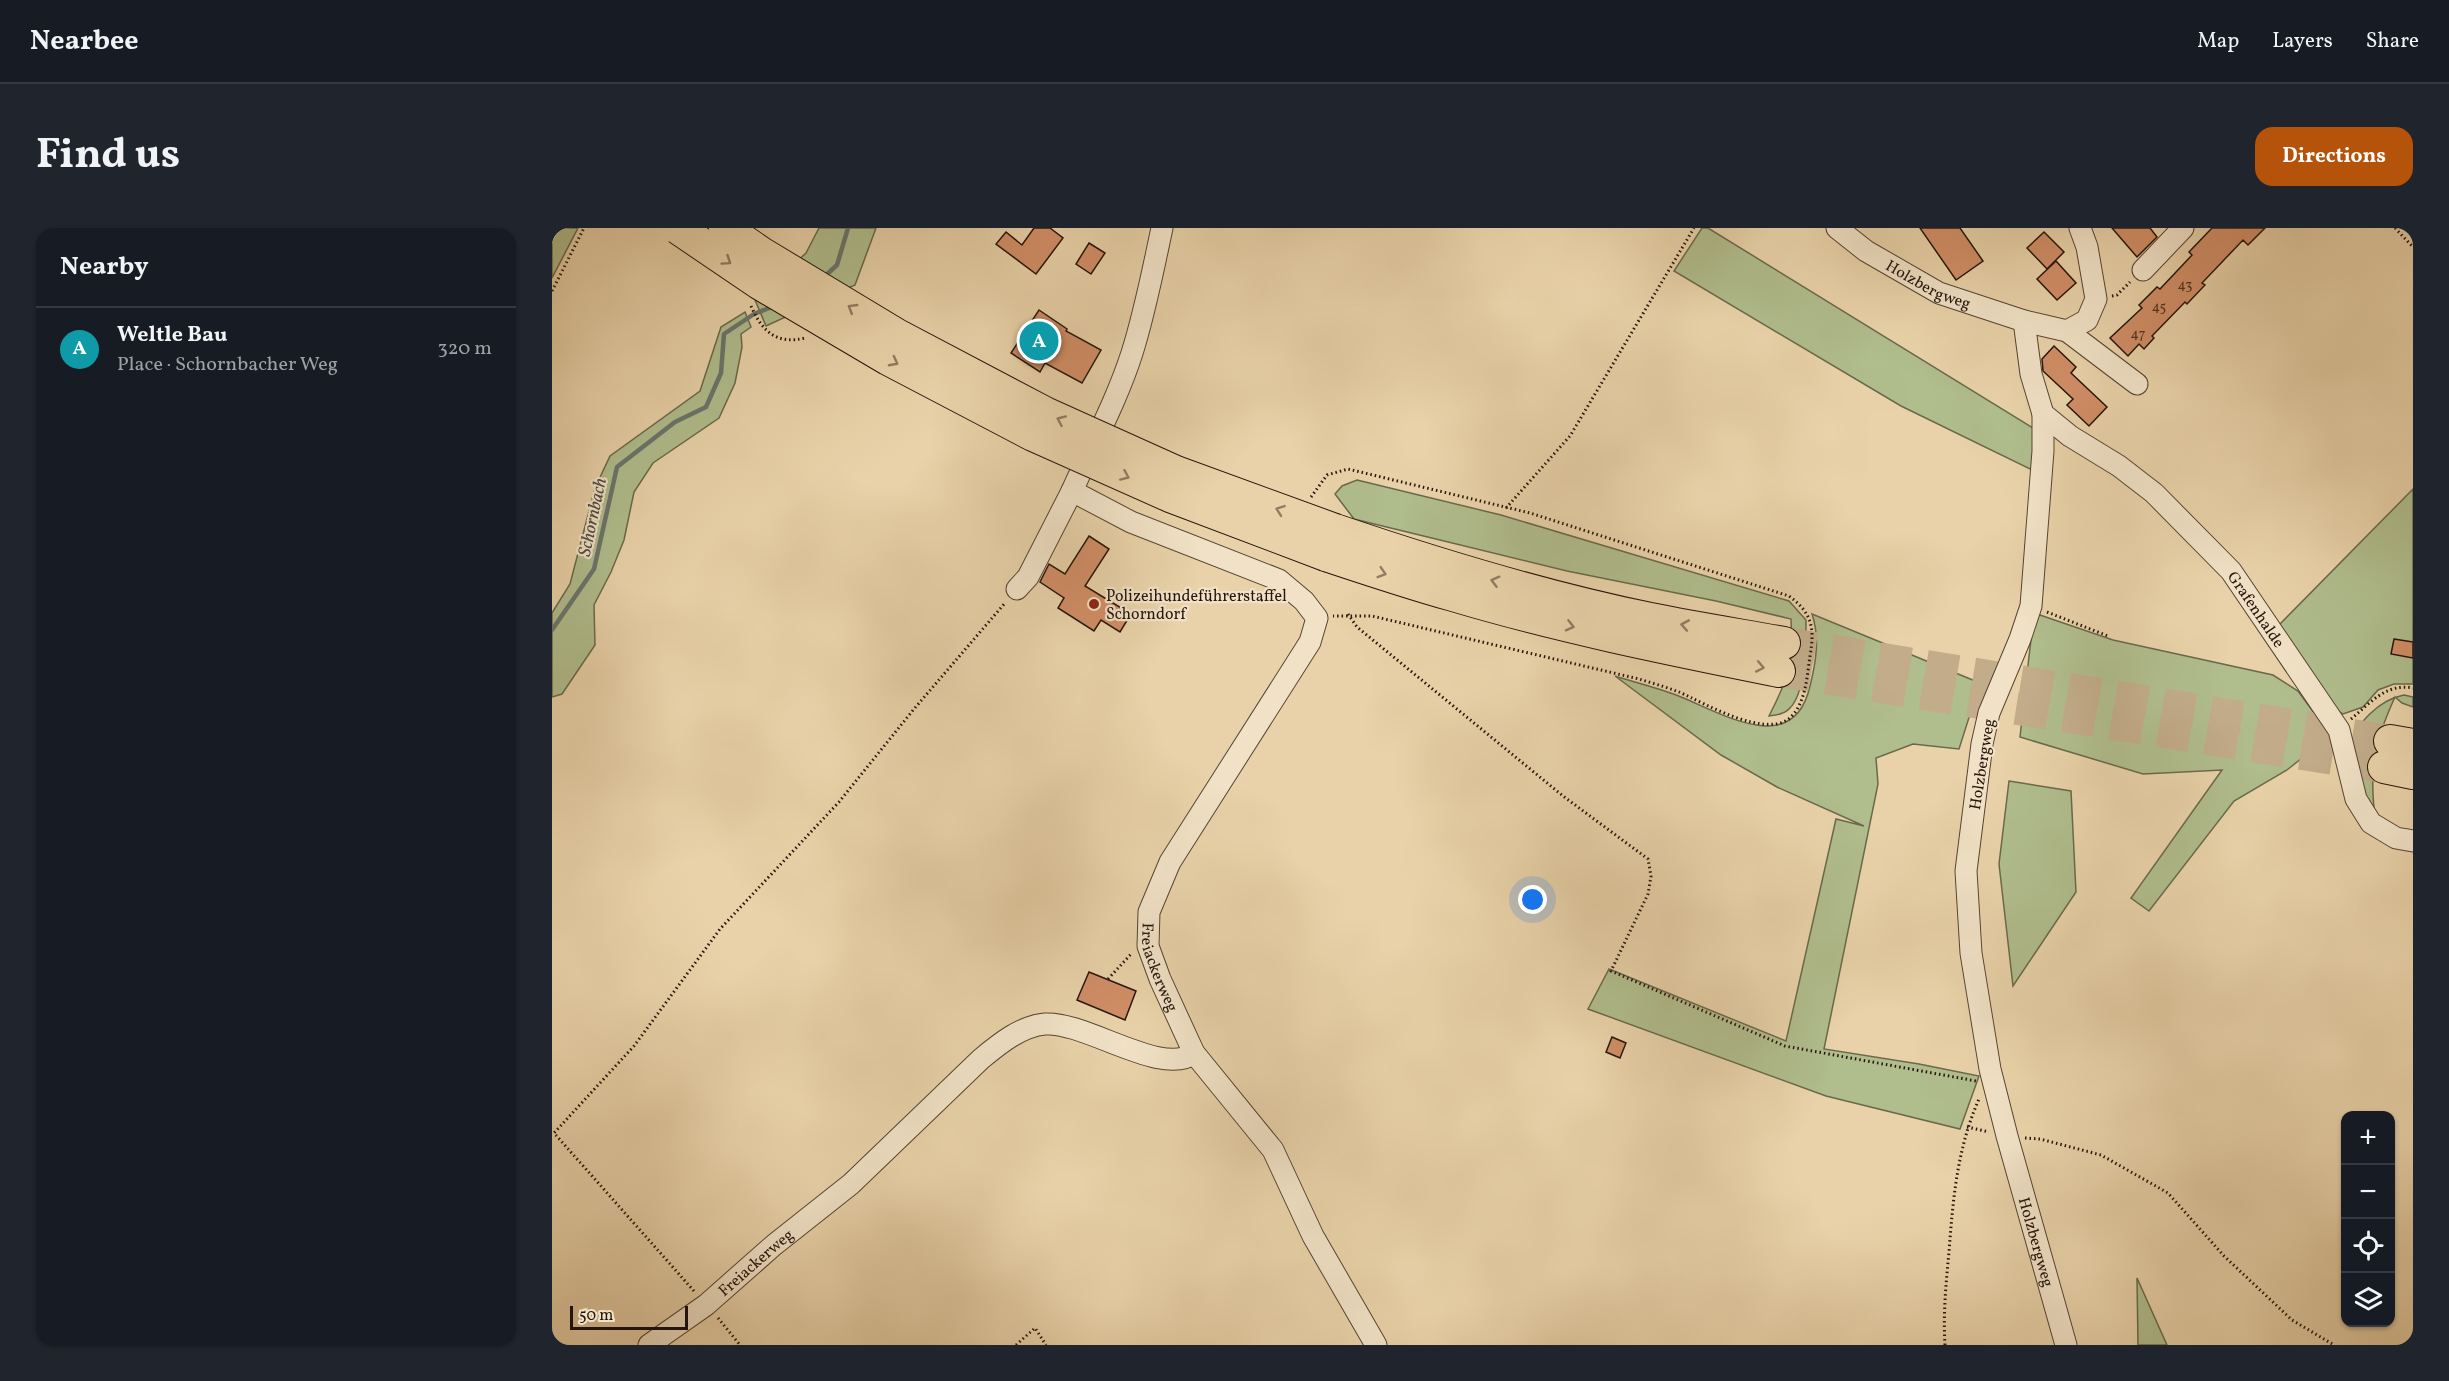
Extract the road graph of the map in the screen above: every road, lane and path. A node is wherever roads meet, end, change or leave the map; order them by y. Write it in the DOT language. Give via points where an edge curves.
graph roads {
  1 [pos="584,228"];
  2 [pos="678,228"];
  3 [pos="725,228"];
  4 [pos="1162,228"];
  5 [pos="1695,228"];
  6 [pos="1837,228"];
  7 [pos="2080,228"];
  8 [pos="2183,228"];
  9 [pos="2395,228"];
  10 [pos="2413,247"];
  11 [pos="2143,270"];
  12 [pos="552,291"];
  13 [pos="2096,299"];
  14 [pos="751,304"];
  15 [pos="2024,321"];
  16 [pos="2067,331"];
  17 [pos="808,337"];
  18 [pos="2137,384"];
  19 [pos="2043,414"];
  20 [pos="2070,436"];
  21 [pos="2043,452"];
  22 [pos="1327,475"];
  23 [pos="1072,491"];
  24 [pos="1506,508"];
  25 [pos="1331,542"];
  26 [pos="1017,589"];
  27 [pos="1789,596"];
  28 [pos="2031,606"];
  29 [pos="1348,614"];
  30 [pos="2108,636"];
  31 [pos="1781,657"];
  32 [pos="2413,688"];
  33 [pos="2339,729"];
  34 [pos="2413,842"];
  35 [pos="1148,946"];
  36 [pos="1108,980"];
  37 [pos="1194,1053"];
  38 [pos="1988,1076"];
  39 [pos="2007,1136"];
  40 [pos="706,1305"];
  41 [pos="650,1345"];
  42 [pos="740,1345"];
  43 [pos="1016,1345"];
  44 [pos="1046,1345"];
  45 [pos="1376,1345"];
  46 [pos="1945,1345"];
  47 [pos="2066,1345"];
  48 [pos="2334,1345"];
  1 -- 12 [label="path"];
  2 -- 25 [label="highway, one-way, bridge" via="759,283 888,359 1033,435 1170,496"];
  25 -- 3 [label="highway, one-way, bridge" via="1045,413 897,335"];
  4 -- 23 [label="street" via="1131,354"];
  5 -- 24 [label="path" via="1570,436"];
  6 -- 15 [label="street, Holzbergweg" via="1866,251 1939,293"];
  7 -- 13 [label="street"];
  8 -- 11 [label="street"];
  9 -- 10 [label="path"];
  11 -- 13 [label="path" via="2117,295"];
  13 -- 16 [label="street" via="2087,320"];
  14 -- 17 [label="path" via="758,322 771,334 789,341"];
  15 -- 16 [label="street"];
  15 -- 19 [label="street, Holzbergweg" via="2031,374"];
  16 -- 18 [label="street"];
  19 -- 20 [label="street, Grafenhalde"];
  19 -- 21 [label="street, Holzbergweg"];
  20 -- 21 [label="street"];
  20 -- 33 [label="street, Grafenhalde" via="2154,493 2231,571"];
  21 -- 28 [label="street, Holzbergweg"];
  22 -- 24 [label="path" via="1348,469"];
  23 -- 26 [label="street" via="1028,577"];
  23 -- 35 [label="street, Freiackerweg" via="1131,522 1279,580 1317,618 1310,642 1170,862 1149,912"];
  24 -- 27 [label="path"];
  25 -- 31 [label="highway" via="1649,619"];
  26 -- 40 [label="path" via="839,802 720,929 634,1046 554,1133"];
  28 -- 30 [label="path"];
  28 -- 38 [label="street, Holzbergweg" via="1989,713 1966,871 1971,953"];
  29 -- 38 [label="path" via="1357,627 1563,796 1648,859 1648,894 1611,971 1785,1046"];
  32 -- 33 [label="path" via="2401,686 2382,692"];
  33 -- 34 [label="street, Grafenhalde" via="2356,799 2371,823 2396,838"];
  35 -- 36 [label="path" via="1131,953"];
  35 -- 37 [label="street, Freiackerweg"];
  37 -- 40 [label="street, Freiackerweg" via="1171,1061 1066,1025 1043,1024 1020,1032 981,1059 851,1184"];
  37 -- 45 [label="street" via="1273,1150 1313,1236"];
  38 -- 39 [label="street, Holzbergweg"];
  38 -- 46 [label="path" via="1967,1126 1955,1180"];
  39 -- 47 [label="street, Holzbergweg"];
  39 -- 48 [label="path" via="2040,1139 2101,1155 2168,1193 2224,1256 2292,1320"];
  40 -- 41 [label="street, Freiackerweg"];
  40 -- 42 [label="path"];
  43 -- 44 [label="path" via="1035,1328"];
}
